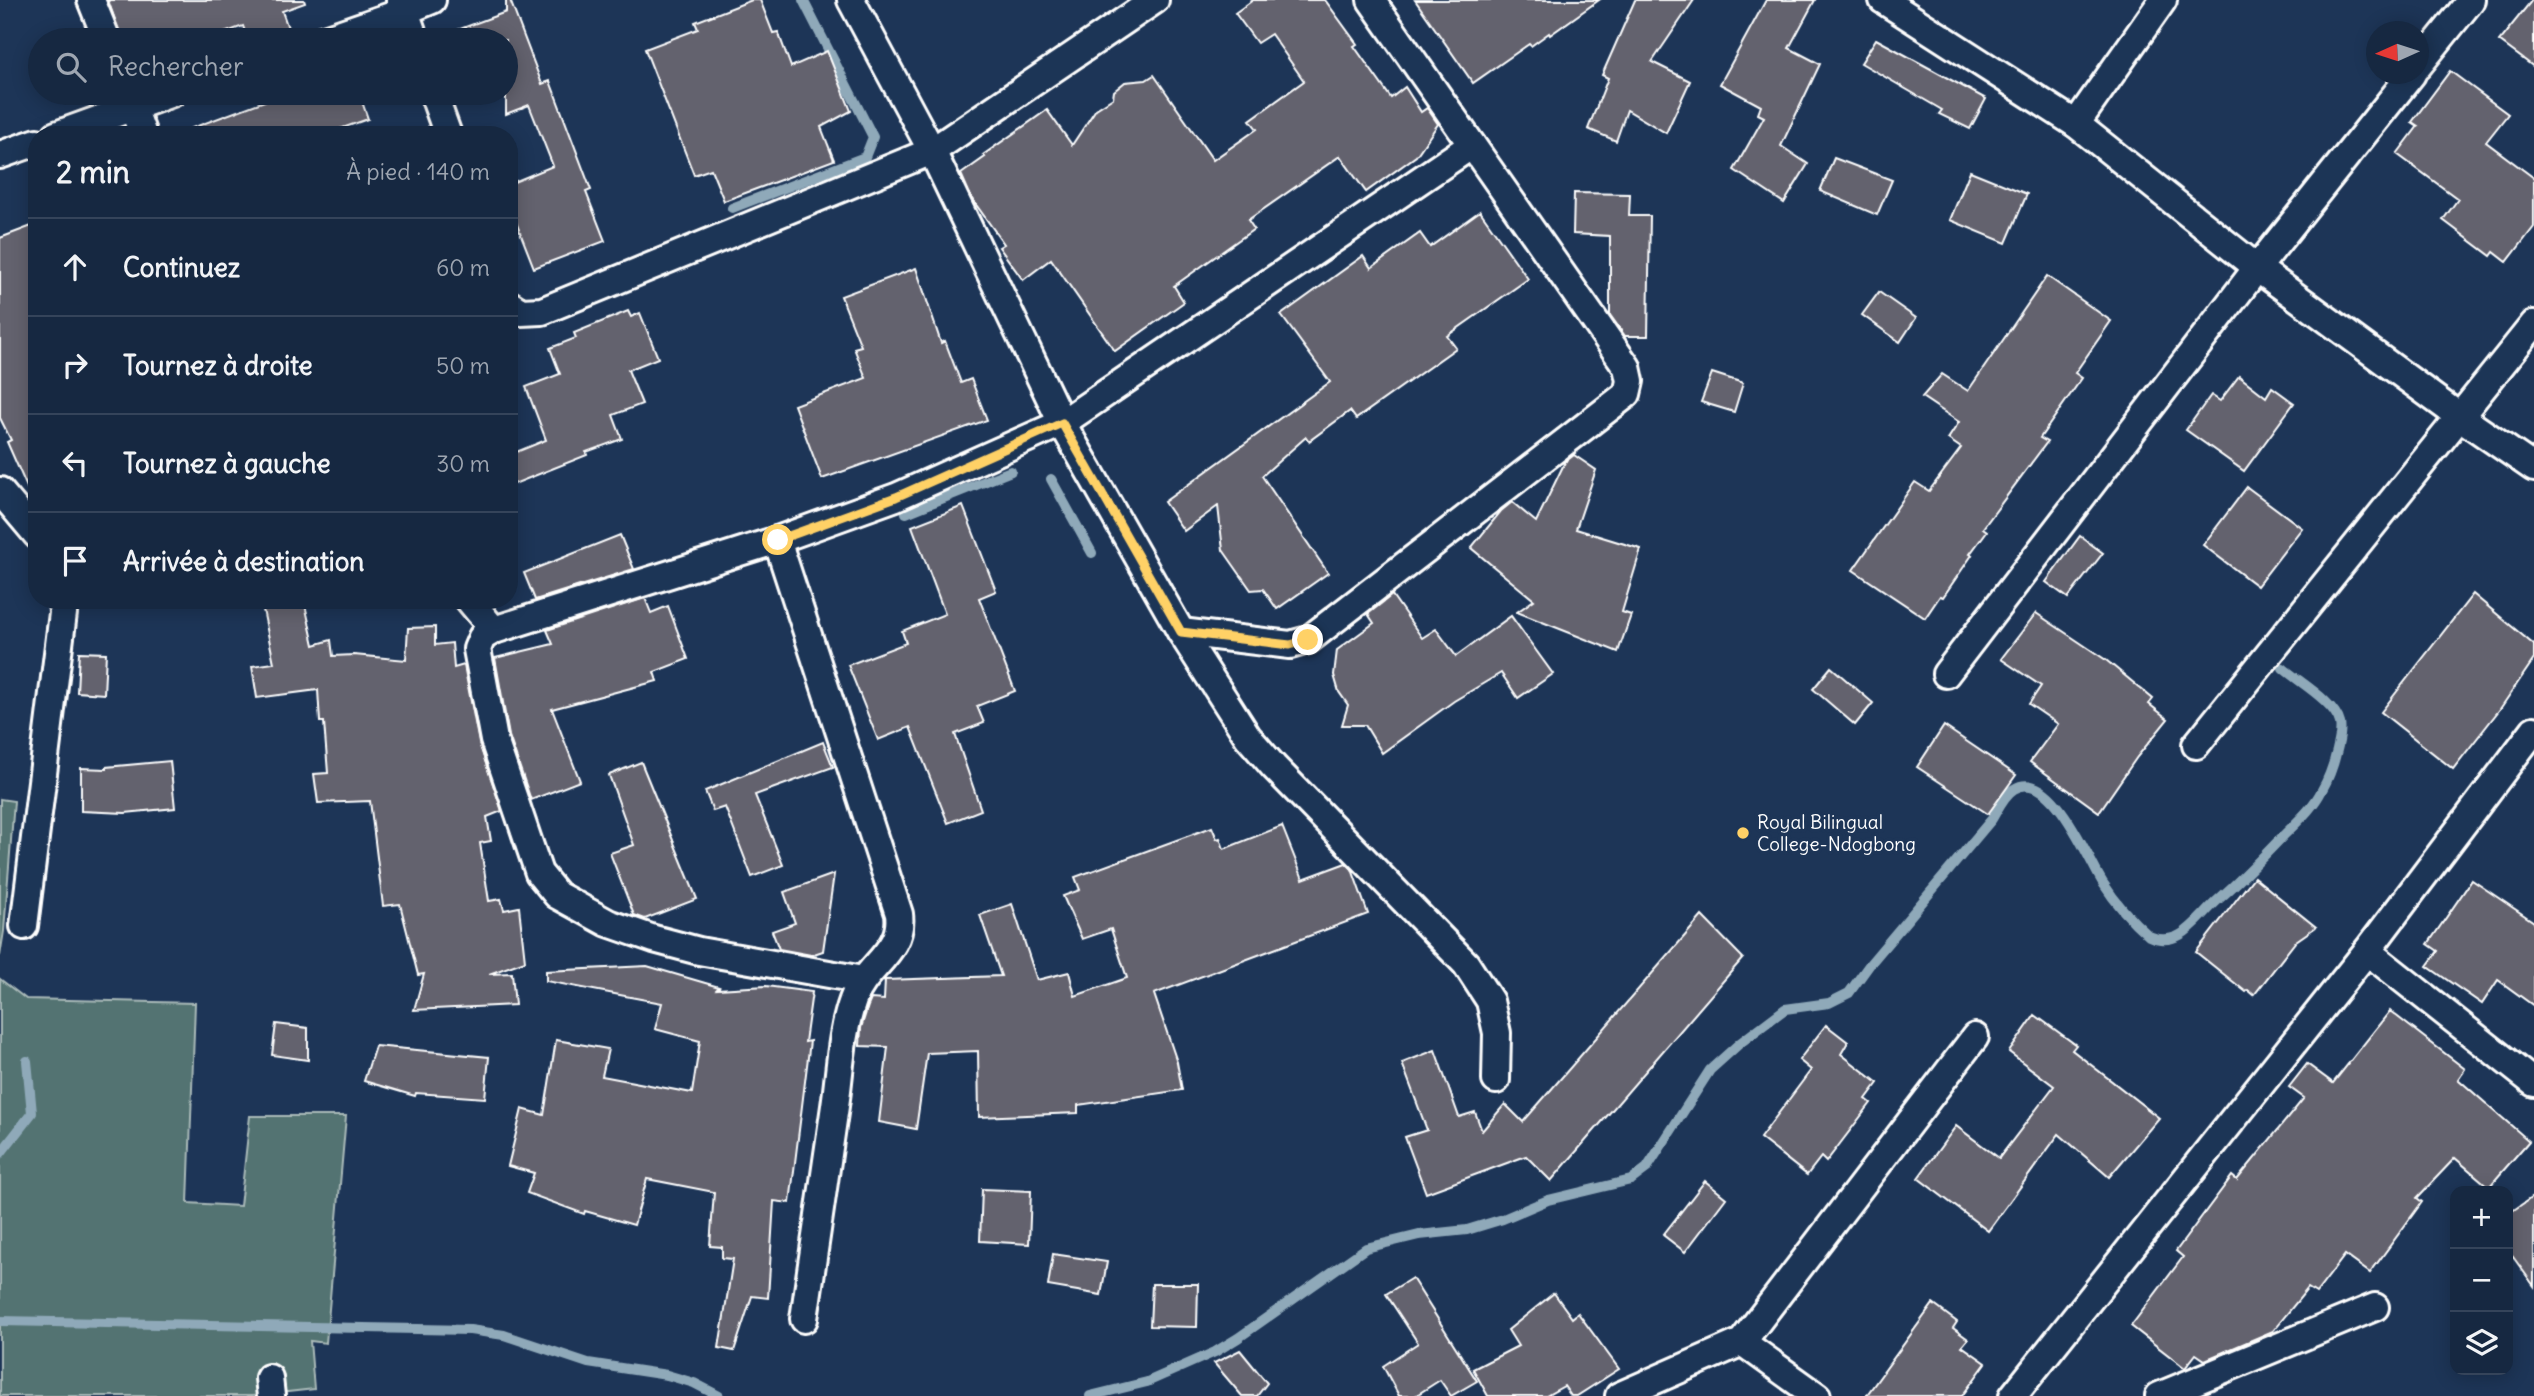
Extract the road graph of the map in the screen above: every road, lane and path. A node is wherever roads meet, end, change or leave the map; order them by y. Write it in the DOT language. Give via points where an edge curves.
graph roads {
  1 [pos="91,0"];
  2 [pos="432,0"];
  3 [pos="851,0"];
  4 [pos="1155,0"];
  5 [pos="1371,0"];
  6 [pos="1883,0"];
  7 [pos="2163,0"];
  8 [pos="2471,0"];
  9 [pos="402,5"];
  10 [pos="102,28"];
  11 [pos="349,28"];
  12 [pos="411,28"];
  13 [pos="2429,52"];
  14 [pos="2404,84"];
  15 [pos="120,105"];
  16 [pos="133,105"];
  17 [pos="437,105"];
  18 [pos="2076,124"];
  19 [pos="75,126"];
  20 [pos="140,126"];
  21 [pos="445,126"];
  22 [pos="28,145"];
  23 [pos="1472,145"];
  24 [pos="932,151"];
  25 [pos="0,155"];
  26 [pos="2257,268"];
  27 [pos="518,311"];
  28 [pos="2534,324"];
  29 [pos="2460,417"];
  30 [pos="1062,423"];
  31 [pos="2534,468"];
  32 [pos="0,491"];
  33 [pos="28,524"];
  34 [pos="778,540"];
  35 [pos="63,609"];
  36 [pos="476,609"];
  37 [pos="494,630"];
  38 [pos="1181,632"];
  39 [pos="1946,674"];
  40 [pos="2534,730"];
  41 [pos="2196,745"];
  42 [pos="24,926"];
  43 [pos="2367,951"];
  44 [pos="863,980"];
  45 [pos="1975,1037"];
  46 [pos="1496,1080"];
  47 [pos="2534,1083"];
  48 [pos="2375,1307"];
  49 [pos="804,1319"];
  50 [pos="1742,1342"];
  51 [pos="1619,1396"];
  52 [pos="1817,1396"];
  53 [pos="2013,1396"];
  54 [pos="2159,1396"];
  1 -- 10 [label="street"];
  2 -- 9 [label="street"];
  3 -- 24 [label="street"];
  4 -- 24 [label="street"];
  5 -- 23 [label="street"];
  6 -- 18 [label="street"];
  7 -- 18 [label="street"];
  8 -- 13 [label="street"];
  9 -- 11 [label="street"];
  9 -- 12 [label="street"];
  14 -- 26 [label="street"];
  15 -- 19 [label="street"];
  16 -- 20 [label="street"];
  17 -- 21 [label="street"];
  18 -- 26 [label="street"];
  22 -- 25 [label="street"];
  23 -- 30 [label="street"];
  23 -- 38 [label="street" via="1627,367 1627,394 1308,640 1290,645"];
  24 -- 27 [label="street" via="542,311"];
  24 -- 30 [label="street"];
  26 -- 29 [label="street"];
  26 -- 39 [label="street"];
  28 -- 29 [label="street"];
  29 -- 31 [label="street"];
  29 -- 41 [label="street"];
  30 -- 34 [label="street" via="896,497"];
  30 -- 38 [label="street"];
  32 -- 33 [label="street"];
  34 -- 37 [label="street"];
  34 -- 44 [label="street" via="899,914 898,939"];
  35 -- 42 [label="street"];
  36 -- 37 [label="street"];
  37 -- 44 [label="street" via="482,637 477,649 488,715 539,873 557,895 608,923 654,939"];
  38 -- 46 [label="street" via="1248,737 1466,964 1490,1001 1497,1034"];
  40 -- 43 [label="street"];
  43 -- 47 [label="street"];
  43 -- 53 [label="street"];
  44 -- 49 [label="street" via="848,1020"];
  45 -- 50 [label="street"];
  48 -- 54 [label="street"];
  50 -- 51 [label="street"];
  50 -- 52 [label="street"];
}
